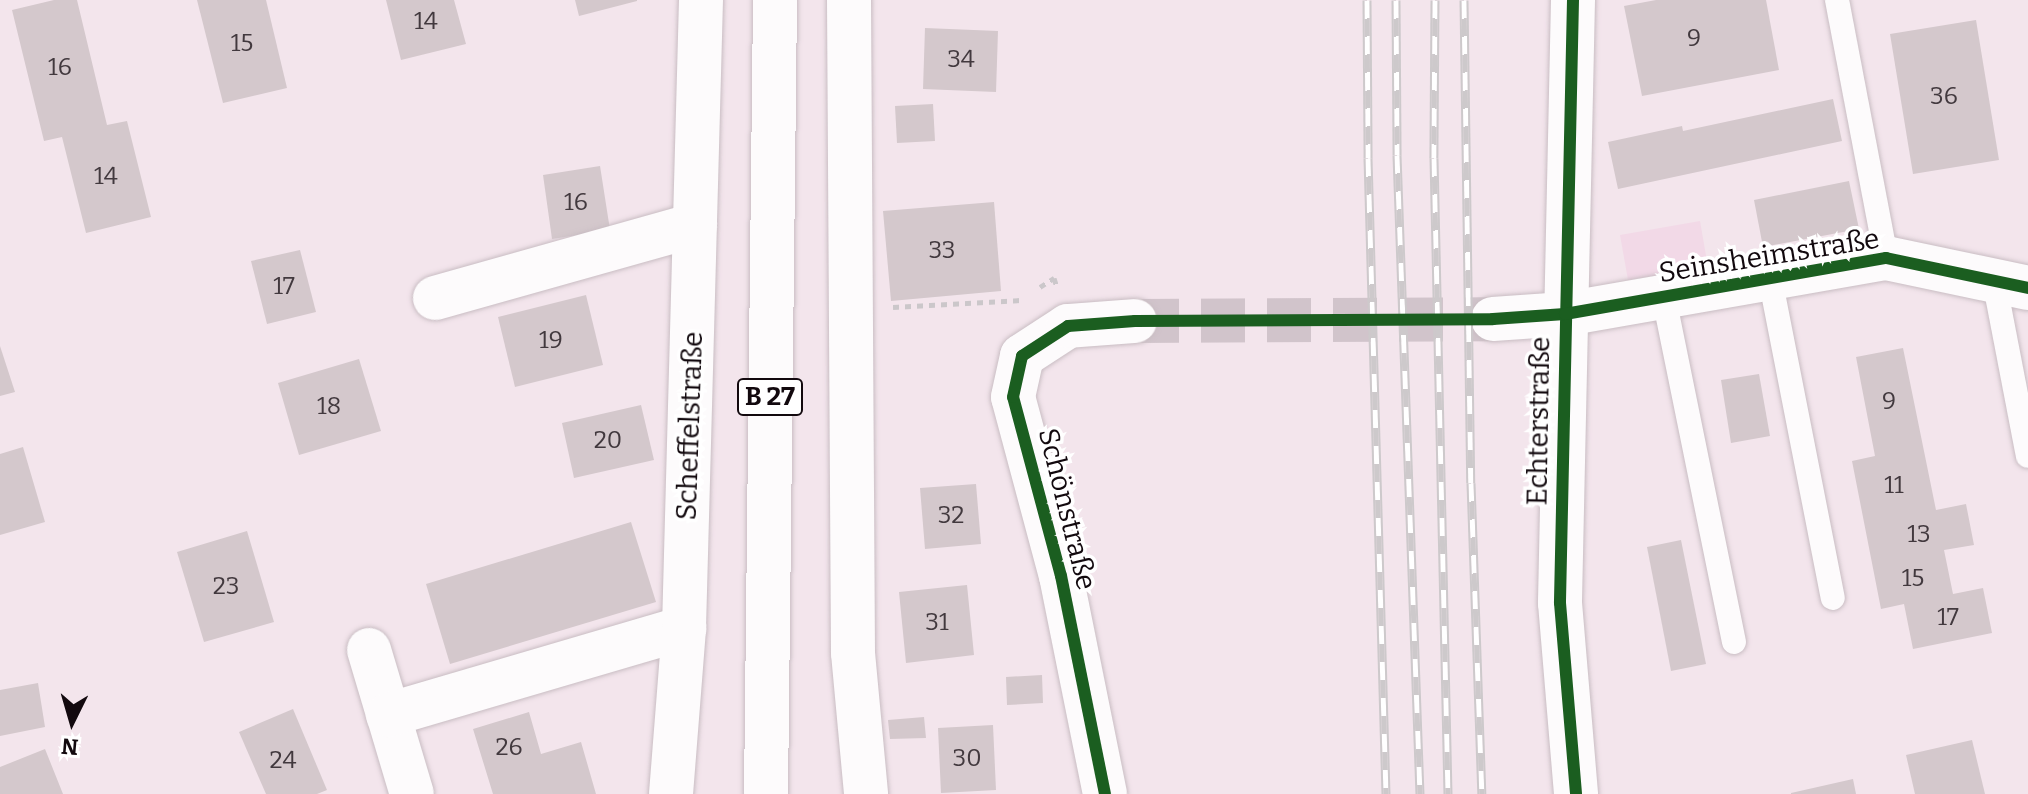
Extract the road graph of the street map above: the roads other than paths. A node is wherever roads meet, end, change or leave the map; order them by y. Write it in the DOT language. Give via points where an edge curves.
graph roads {
  1 [pos="701,0"];
  2 [pos="775,0"];
  3 [pos="849,0"];
  4 [pos="1573,0"];
  5 [pos="1837,0"];
  6 [pos="695,225"];
  7 [pos="1886,258"];
  8 [pos="1770,278"];
  9 [pos="2011,284"];
  10 [pos="435,298"];
  11 [pos="1664,298"];
  12 [pos="1565,314"];
  13 [pos="1493,319"];
  14 [pos="1135,321"];
  15 [pos="2020,370"];
  16 [pos="2028,456"];
  17 [pos="1833,598"];
  18 [pos="684,628"];
  19 [pos="1734,642"];
  20 [pos="369,650"];
  21 [pos="388,715"];
  22 [pos="412,794"];
  23 [pos="671,794"];
  24 [pos="766,794"];
  25 [pos="866,794"];
  26 [pos="1105,794"];
  27 [pos="1576,794"];
  1 -- 6 [label="street, Scheffelstraße"];
  2 -- 24 [label="street, B 27"];
  3 -- 25 [label="street" via="853,653"];
  4 -- 12 [label="street, Echterstraße"];
  5 -- 7 [label="lane, Seinsheimstraße"];
  6 -- 10 [label="street"];
  6 -- 18 [label="street, Scheffelstraße"];
  7 -- 8 [label="street, Seinsheimstraße"];
  7 -- 9 [label="street, Seinsheimstraße"];
  8 -- 11 [label="street, Seinsheimstraße"];
  8 -- 17 [label="lane, Seinsheimstraße"];
  9 -- 15 [label="lane, Seinsheimstraße"];
  11 -- 12 [label="street, Seinsheimstraße"];
  11 -- 19 [label="lane, Seinsheimstraße"];
  12 -- 13 [label="street"];
  12 -- 27 [label="street, Echterstraße" via="1560,603"];
  14 -- 26 [label="street, Schönstraße" via="1068,326 1022,356 1013,397 1061,576"];
  15 -- 16 [label="lane, Seinsheimstraße"];
  18 -- 21 [label="street"];
  18 -- 23 [label="street, Scheffelstraße"];
  20 -- 21 [label="street"];
  21 -- 22 [label="street"];
}
